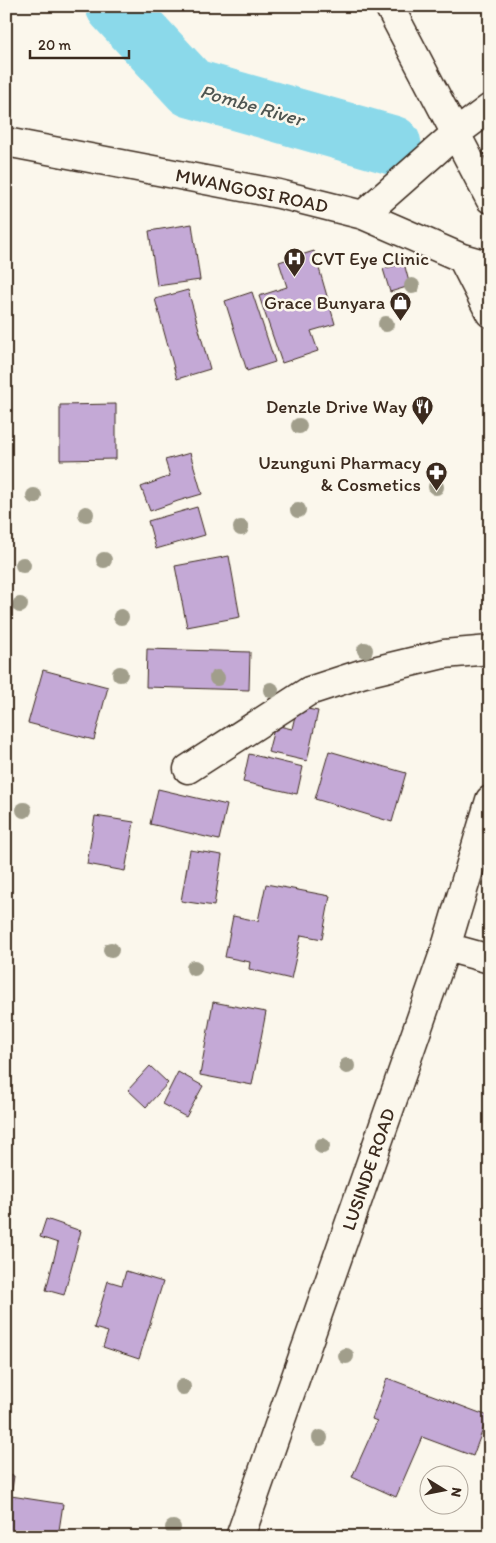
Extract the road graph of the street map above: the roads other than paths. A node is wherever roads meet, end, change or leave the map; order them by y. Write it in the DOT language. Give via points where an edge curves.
graph roads {
  1 [pos="389,6"];
  2 [pos="490,108"];
  3 [pos="455,134"];
  4 [pos="6,142"];
  5 [pos="490,199"];
  6 [pos="363,215"];
  7 [pos="462,258"];
  8 [pos="490,266"];
  9 [pos="490,313"];
  10 [pos="490,650"];
  11 [pos="188,769"];
  12 [pos="490,800"];
  13 [pos="446,947"];
  14 [pos="490,959"];
  15 [pos="240,1537"];
  1 -- 3 [label="street"];
  2 -- 3 [label="street"];
  3 -- 5 [label="street"];
  3 -- 6 [label="street"];
  4 -- 6 [label="street, MWANGOSI ROAD" via="278,194"];
  6 -- 7 [label="street, MWANGOSI ROAD"];
  7 -- 8 [label="street, MWANGOSI ROAD"];
  7 -- 9 [label="street"];
  10 -- 11 [label="street" via="444,654 361,674 309,692"];
  12 -- 13 [label="street, LUSINDE ROAD"];
  13 -- 14 [label="street"];
  13 -- 15 [label="street, LUSINDE ROAD"];
}
